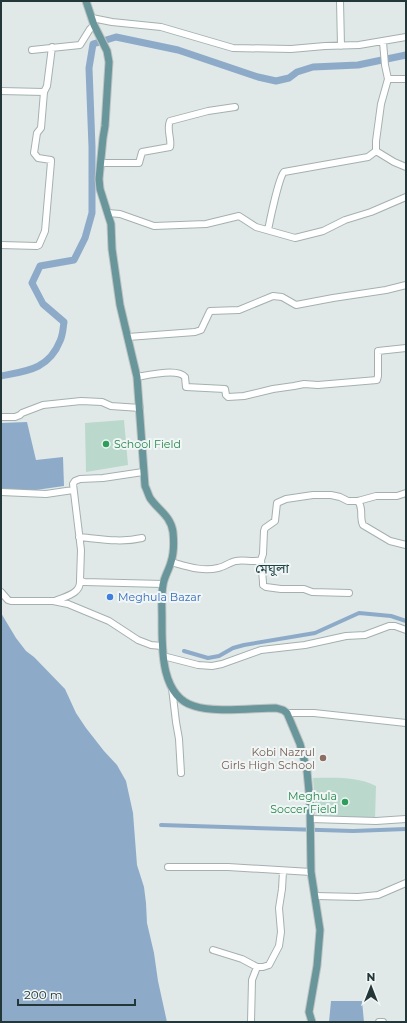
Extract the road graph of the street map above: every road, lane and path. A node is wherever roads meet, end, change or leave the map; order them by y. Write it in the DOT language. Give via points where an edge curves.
graph roads {
  1 [pos="86,1"];
  2 [pos="340,1"];
  3 [pos="94,24"];
  4 [pos="406,37"];
  5 [pos="383,43"];
  6 [pos="340,46"];
  7 [pos="52,47"];
  8 [pos="32,50"];
  9 [pos="388,79"];
  10 [pos="406,79"];
  11 [pos="1,91"];
  12 [pos="44,92"];
  13 [pos="235,107"];
  14 [pos="376,151"];
  15 [pos="101,163"];
  16 [pos="406,167"];
  17 [pos="406,197"];
  18 [pos="108,213"];
  19 [pos="268,230"];
  20 [pos="1,245"];
  21 [pos="406,285"];
  22 [pos="128,337"];
  23 [pos="406,348"];
  24 [pos="137,377"];
  25 [pos="140,408"];
  26 [pos="1,417"];
  27 [pos="143,472"];
  28 [pos="73,490"];
  29 [pos="1,492"];
  30 [pos="406,493"];
  31 [pos="358,502"];
  32 [pos="79,537"];
  33 [pos="142,538"];
  34 [pos="406,545"];
  35 [pos="261,560"];
  36 [pos="171,562"];
  37 [pos="80,580"];
  38 [pos="163,584"];
  39 [pos="1,592"];
  40 [pos="349,593"];
  41 [pos="53,601"];
  42 [pos="406,630"];
  43 [pos="162,646"];
  44 [pos="163,656"];
  45 [pos="172,687"];
  46 [pos="287,713"];
  47 [pos="406,723"];
  48 [pos="181,773"];
  49 [pos="406,820"];
  50 [pos="311,821"];
  51 [pos="168,867"];
  52 [pos="283,871"];
  53 [pos="312,872"];
  54 [pos="406,883"];
  55 [pos="316,896"];
  56 [pos="213,950"];
  57 [pos="257,967"];
  58 [pos="251,1022"];
  59 [pos="312,1022"];
  60 [pos="378,1022"];
  61 [pos="383,1022"];
  1 -- 3 [label="main road"];
  2 -- 6 [label="street"];
  3 -- 6 [label="street" via="119,23 161,27 234,48 291,49"];
  3 -- 7 [label="street" via="80,45"];
  3 -- 15 [label="main road" via="107,51 109,74"];
  4 -- 5 [label="street"];
  5 -- 6 [label="street"];
  5 -- 9 [label="street"];
  7 -- 8 [label="street"];
  7 -- 12 [label="street" via="48,86"];
  9 -- 10 [label="street"];
  9 -- 14 [label="street" via="381,104"];
  11 -- 12 [label="street"];
  12 -- 20 [label="street" via="41,128 37,133 34,153 38,158 51,160 45,232 37,246"];
  13 -- 15 [label="street" via="170,121 170,147 142,152 139,163"];
  14 -- 16 [label="street"];
  14 -- 19 [label="street" via="368,157 284,172"];
  15 -- 18 [label="main road" via="100,189"];
  17 -- 19 [label="street" via="323,230 295,238"];
  18 -- 19 [label="street" via="120,214 154,226 206,224 239,216 256,227"];
  18 -- 22 [label="main road" via="120,305"];
  21 -- 22 [label="street" via="296,305 282,297 273,296 240,310 210,311 201,330 195,332"];
  22 -- 24 [label="main road"];
  23 -- 24 [label="street" via="378,351 377,380 304,384 244,396 228,397 225,389 186,387 182,374 162,373"];
  24 -- 25 [label="main road"];
  25 -- 26 [label="street" via="111,406 102,402 74,402 43,405 20,416"];
  25 -- 27 [label="main road"];
  27 -- 28 [label="street" via="75,481"];
  27 -- 36 [label="main road" via="149,497 171,523"];
  28 -- 29 [label="street" via="46,494"];
  28 -- 32 [label="street"];
  30 -- 31 [label="street" via="397,496 376,496"];
  31 -- 34 [label="street" via="362,510 363,525 390,541"];
  31 -- 35 [label="street" via="331,495 313,495 277,502 275,521 265,528"];
  32 -- 33 [label="street" via="120,541"];
  32 -- 37 [label="street"];
  35 -- 36 [label="street" via="237,561 218,568 203,569"];
  35 -- 40 [label="street" via="263,585 312,592"];
  36 -- 38 [label="main road"];
  37 -- 38 [label="street"];
  37 -- 41 [label="street" via="80,588 77,591"];
  38 -- 43 [label="main road"];
  39 -- 41 [label="street" via="11,601"];
  41 -- 43 [label="street" via="77,607 109,621 138,640"];
  42 -- 44 [label="street" via="389,626 365,635 261,650 212,666"];
  43 -- 44 [label="main road"];
  44 -- 45 [label="main road"];
  45 -- 46 [label="main road" via="182,700 194,706 224,709 276,708"];
  45 -- 48 [label="street"];
  46 -- 47 [label="street" via="314,713"];
  46 -- 50 [label="main road" via="300,744 307,771"];
  49 -- 50 [label="street"];
  50 -- 53 [label="main road"];
  51 -- 52 [label="street" via="228,867"];
  52 -- 53 [label="street"];
  52 -- 57 [label="street" via="279,908 279,946 269,965"];
  53 -- 55 [label="main road"];
  54 -- 55 [label="street" via="378,895"];
  55 -- 59 [label="main road" via="320,936 309,1012"];
  56 -- 57 [label="street" via="242,959"];
  57 -- 58 [label="street" via="252,980"];
  60 -- 61 [label="street"];
}
